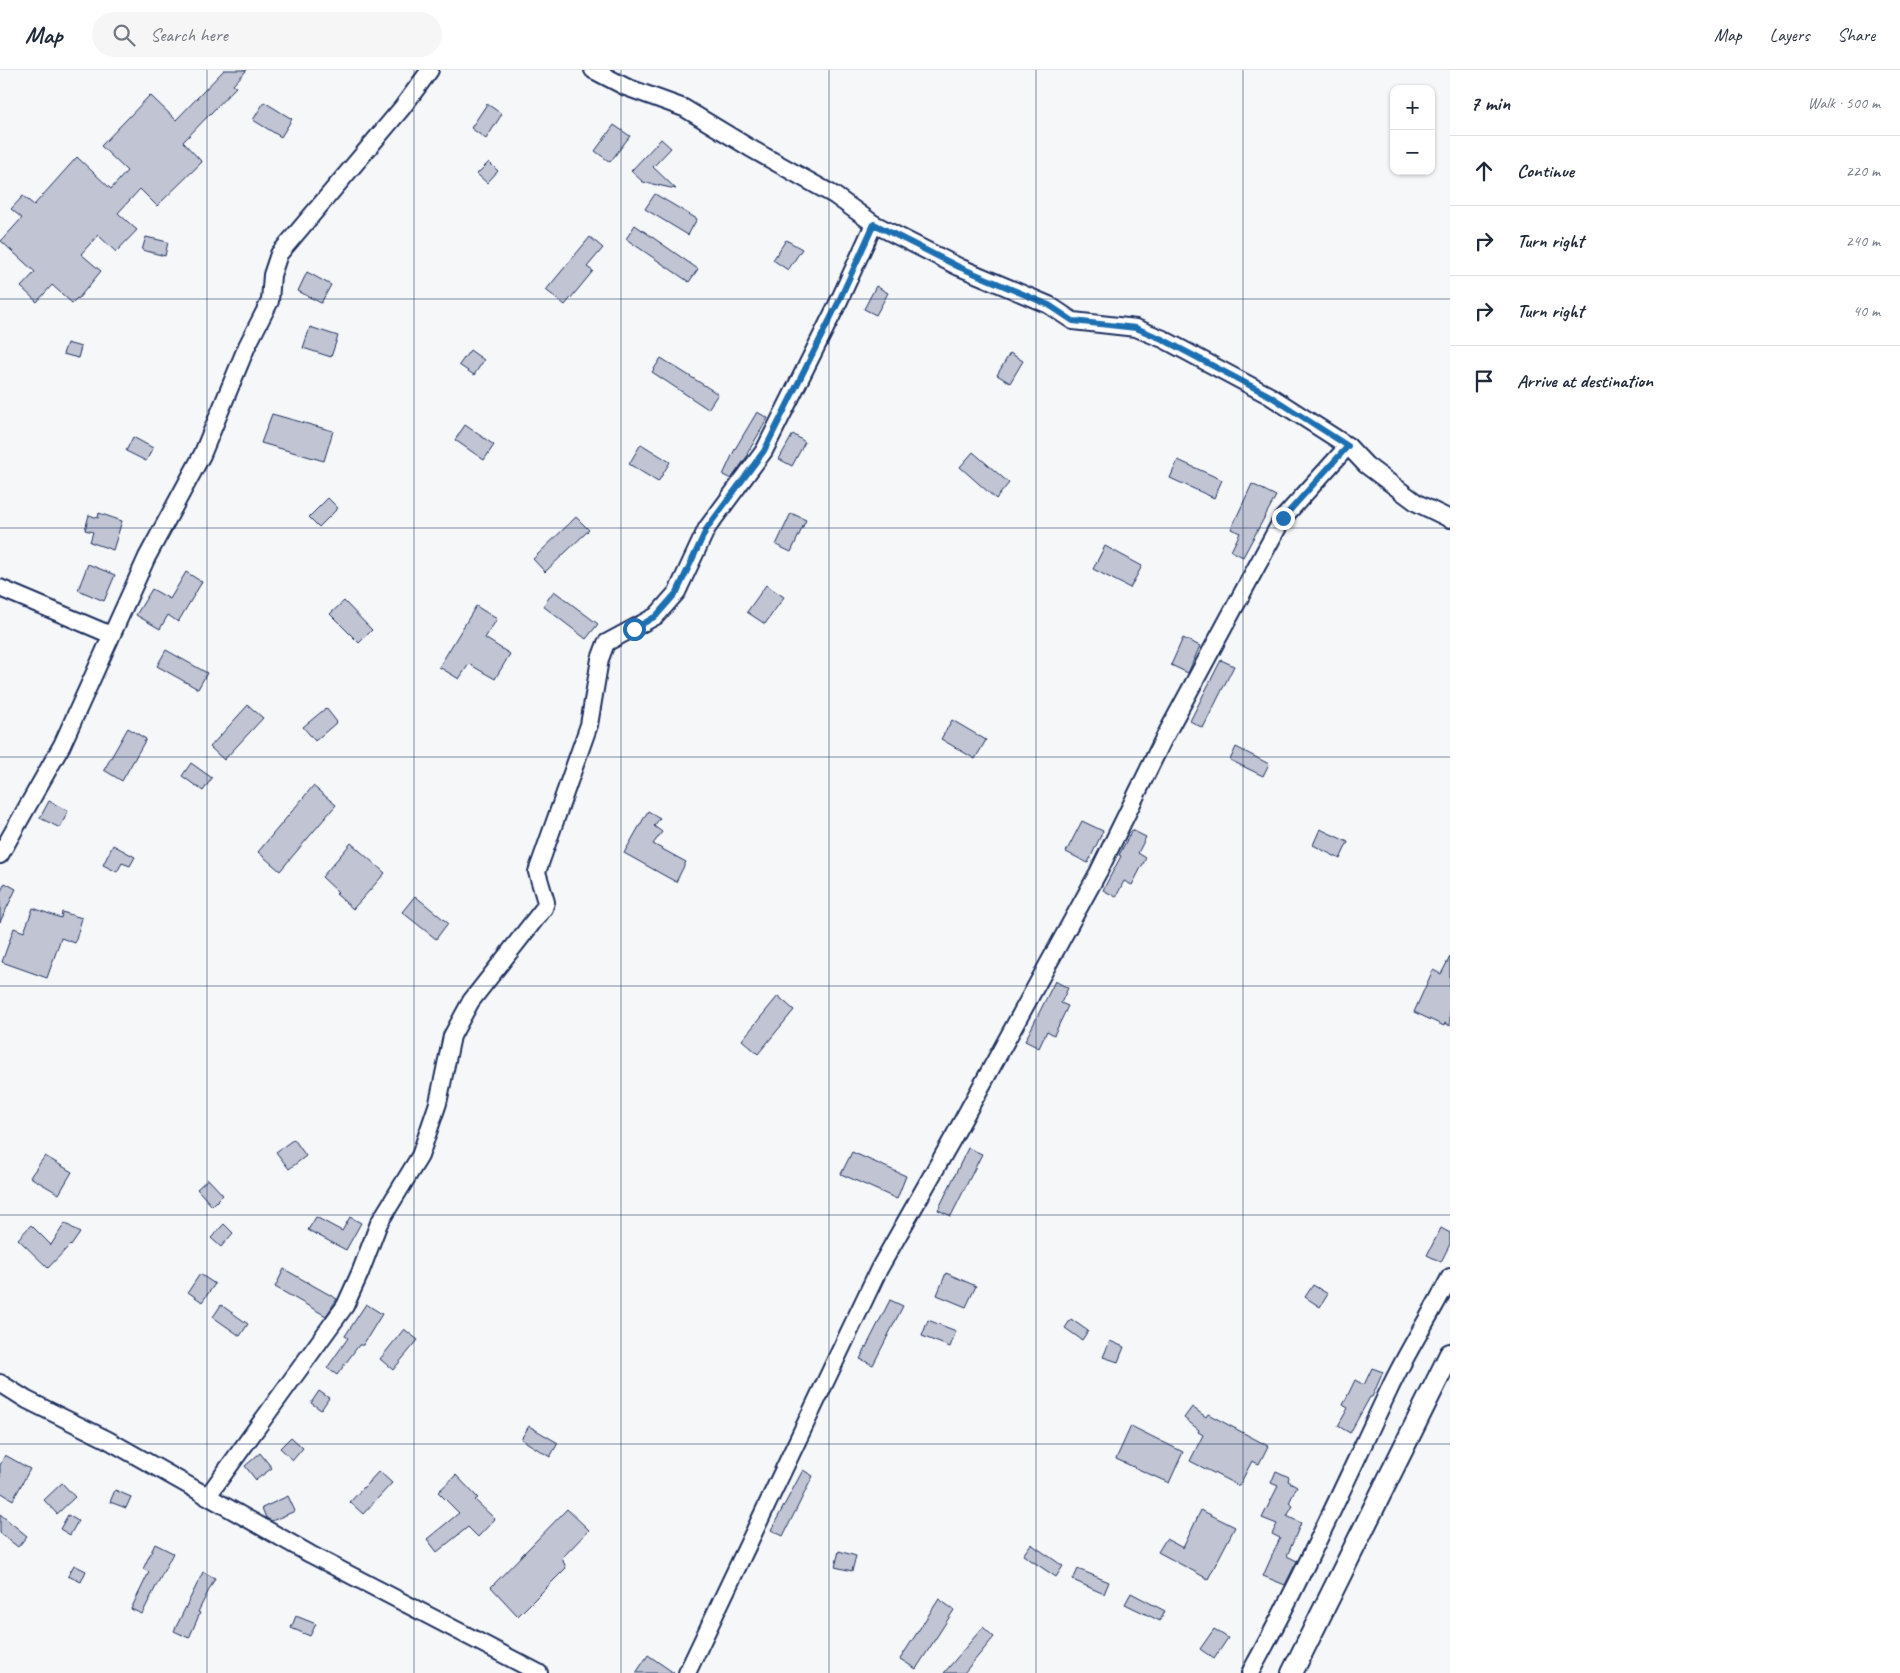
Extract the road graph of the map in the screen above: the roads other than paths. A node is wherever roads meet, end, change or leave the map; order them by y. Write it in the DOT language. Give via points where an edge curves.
graph roads {
  1 [pos="430,70"];
  2 [pos="593,70"];
  3 [pos="874,224"];
  4 [pos="1348,446"];
  5 [pos="1450,520"];
  6 [pos="0,588"];
  7 [pos="111,635"];
  8 [pos="0,855"];
  9 [pos="1450,1276"];
  10 [pos="1450,1354"];
  11 [pos="0,1383"];
  12 [pos="207,1497"];
  13 [pos="538,1673"];
  14 [pos="687,1673"];
  15 [pos="1250,1673"];
  16 [pos="1292,1673"];
  1 -- 7 [label="street" via="279,254 272,276 270,300 247,346 202,455 147,557"];
  2 -- 3 [label="street" via="626,87 684,108 834,195"];
  3 -- 4 [label="street" via="959,267 1049,305 1073,321 1136,328 1162,339 1270,396"];
  3 -- 12 [label="street" via="764,451 707,528 677,592 656,616 606,643 600,659 589,726 537,872 546,902 544,908 471,1001 452,1036 438,1102 420,1156 380,1223 345,1306"];
  4 -- 5 [label="street" via="1366,465 1417,503"];
  4 -- 14 [label="street" via="1283,518 1163,740 1099,871 879,1269"];
  6 -- 7 [label="street"];
  7 -- 8 [label="street" via="62,745"];
  9 -- 15 [label="street" via="1390,1388 1342,1492"];
  10 -- 16 [label="main road"];
  11 -- 12 [label="street"];
  12 -- 13 [label="street"];
}
